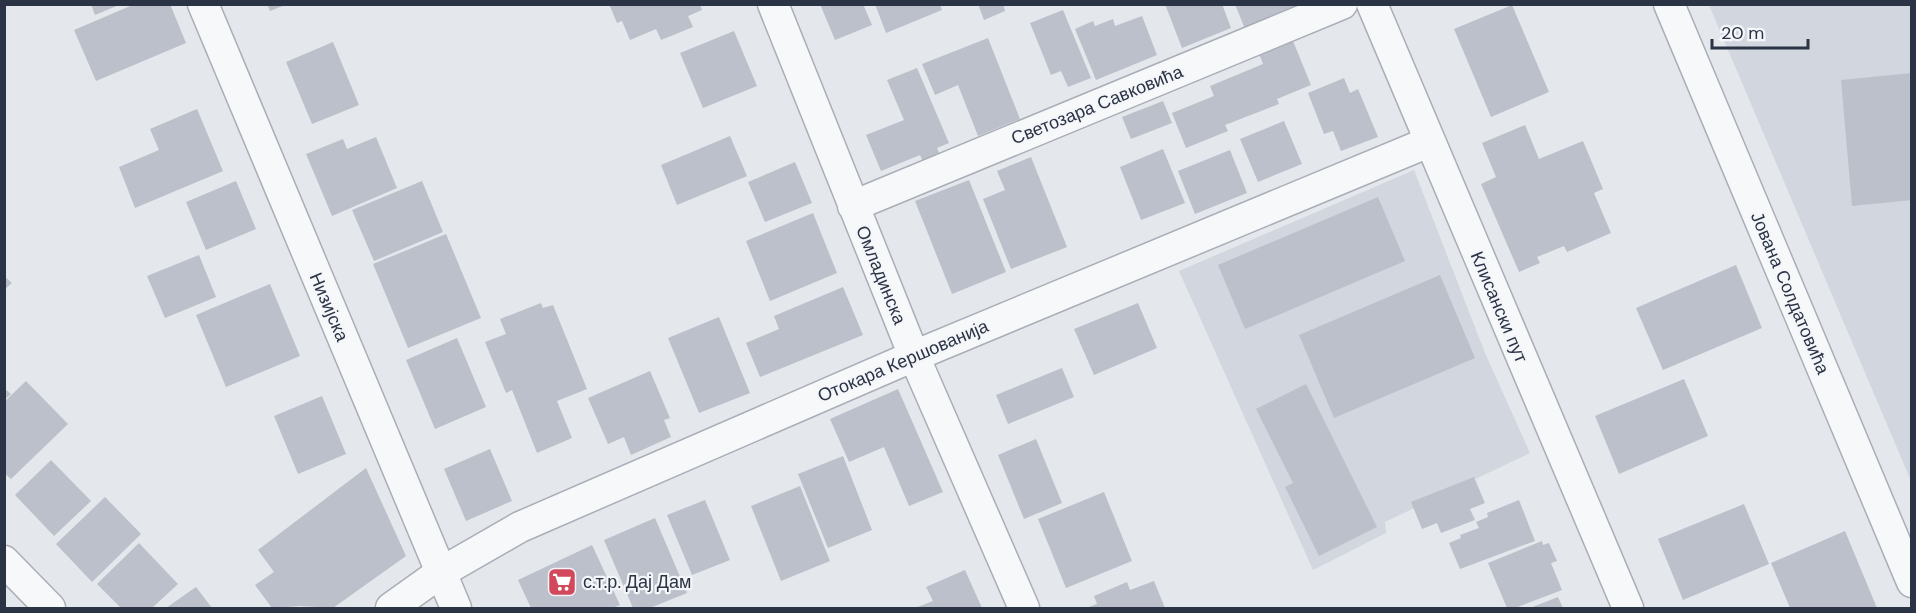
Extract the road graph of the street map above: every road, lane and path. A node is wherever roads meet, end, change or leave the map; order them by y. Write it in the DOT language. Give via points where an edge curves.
graph roads {
  1 [pos="203,4"];
  2 [pos="773,4"];
  3 [pos="1342,4"];
  4 [pos="1372,4"];
  5 [pos="1669,4"];
  6 [pos="1429,142"];
  7 [pos="853,206"];
  8 [pos="914,356"];
  9 [pos="4,561"];
  10 [pos="440,573"];
  11 [pos="1911,582"];
  12 [pos="50,609"];
  13 [pos="391,609"];
  14 [pos="456,609"];
  15 [pos="1024,609"];
  16 [pos="1629,609"];
  1 -- 10 [label="street, Низијска"];
  2 -- 7 [label="street, Омладинска"];
  3 -- 7 [label="street, Светозара Савковића"];
  4 -- 6 [label="street, Клисански пут"];
  5 -- 11 [label="street, Јована Солдатовића"];
  6 -- 8 [label="street, Отокара Кершованија"];
  6 -- 16 [label="street, Клисански пут"];
  7 -- 8 [label="street, Омладинска"];
  8 -- 10 [label="street, Отокара Кершованија" via="520,527"];
  8 -- 15 [label="street, Омладинска"];
  9 -- 12 [label="street"];
  10 -- 13 [label="street, Отокара Кершованија"];
  10 -- 14 [label="street, Низијска"];
}
